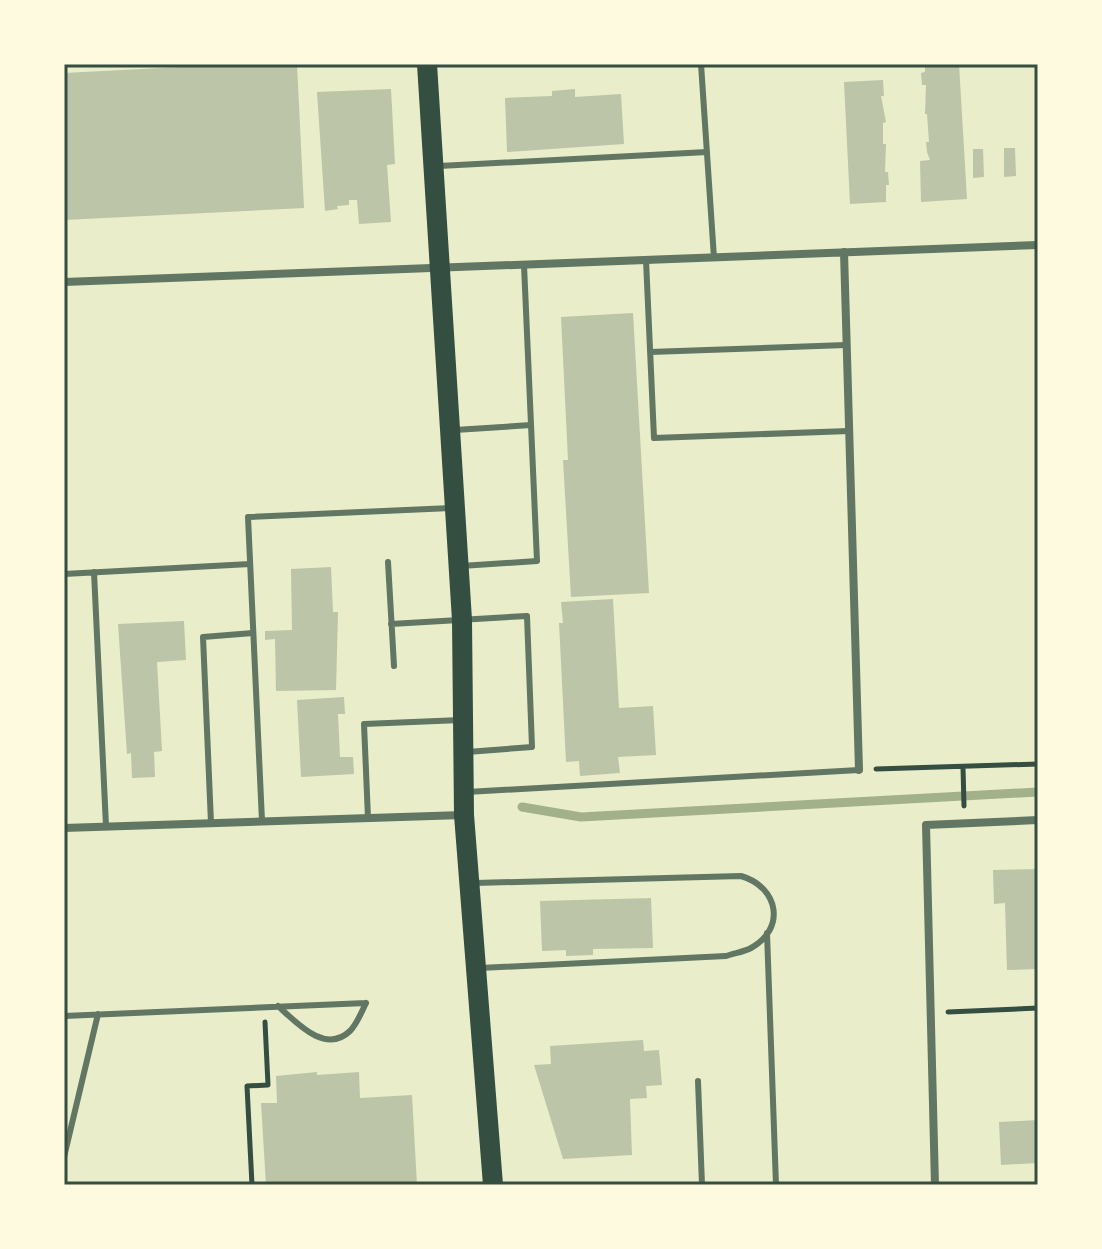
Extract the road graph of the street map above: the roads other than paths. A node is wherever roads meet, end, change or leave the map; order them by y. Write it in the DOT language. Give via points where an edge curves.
graph roads {
  1 [pos="427,64"];
  2 [pos="701,64"];
  3 [pos="707,152"];
  4 [pos="435,166"];
  5 [pos="1038,245"];
  6 [pos="844,252"];
  7 [pos="714,258"];
  8 [pos="646,260"];
  9 [pos="524,265"];
  10 [pos="442,268"];
  11 [pos="64,282"];
  12 [pos="846,345"];
  13 [pos="650,352"];
  14 [pos="531,425"];
  15 [pos="451,430"];
  16 [pos="849,431"];
  17 [pos="455,507"];
  18 [pos="388,562"];
  19 [pos="250,564"];
  20 [pos="458,567"];
  21 [pos="94,572"];
  22 [pos="64,574"];
  23 [pos="462,620"];
  24 [pos="391,624"];
  25 [pos="253,633"];
  26 [pos="394,666"];
  27 [pos="464,720"];
  28 [pos="464,752"];
  29 [pos="859,770"];
  30 [pos="464,792"];
  31 [pos="464,815"];
  32 [pos="368,818"];
  33 [pos="1038,820"];
  34 [pos="262,821"];
  35 [pos="211,823"];
  36 [pos="106,826"];
  37 [pos="64,828"];
  38 [pos="469,883"];
  39 [pos="767,933"];
  40 [pos="476,968"];
  41 [pos="278,1006"];
  42 [pos="98,1014"];
  43 [pos="64,1016"];
  44 [pos="698,1081"];
  45 [pos="64,1157"];
  46 [pos="493,1185"];
  47 [pos="702,1185"];
  48 [pos="776,1185"];
  49 [pos="935,1185"];
  1 -- 4 [label="main road"];
  2 -- 3 [label="lane"];
  3 -- 4 [label="lane"];
  3 -- 7 [label="lane"];
  4 -- 10 [label="main road"];
  5 -- 6 [label="street"];
  6 -- 7 [label="street"];
  6 -- 12 [label="street"];
  7 -- 8 [label="street"];
  8 -- 9 [label="street"];
  8 -- 13 [label="lane"];
  9 -- 10 [label="street"];
  9 -- 14 [label="lane"];
  10 -- 11 [label="street"];
  10 -- 15 [label="main road"];
  12 -- 13 [label="lane"];
  12 -- 16 [label="street"];
  13 -- 16 [label="lane" via="654,438"];
  14 -- 15 [label="lane"];
  14 -- 20 [label="lane" via="537,561"];
  15 -- 17 [label="main road"];
  16 -- 29 [label="street"];
  17 -- 19 [label="lane" via="248,517"];
  17 -- 20 [label="main road"];
  18 -- 24 [label="lane"];
  19 -- 21 [label="lane"];
  19 -- 25 [label="lane"];
  20 -- 23 [label="main road"];
  21 -- 22 [label="lane"];
  21 -- 36 [label="lane"];
  23 -- 24 [label="lane"];
  23 -- 27 [label="main road"];
  23 -- 28 [label="lane" via="527,616 532,747"];
  24 -- 26 [label="lane"];
  25 -- 34 [label="lane"];
  25 -- 35 [label="lane" via="203,637"];
  27 -- 28 [label="main road"];
  27 -- 32 [label="lane" via="364,724"];
  28 -- 30 [label="main road"];
  29 -- 30 [label="lane"];
  30 -- 31 [label="main road"];
  31 -- 32 [label="street"];
  31 -- 38 [label="main road"];
  32 -- 34 [label="street"];
  33 -- 49 [label="street" via="926,825"];
  34 -- 35 [label="street"];
  35 -- 36 [label="street"];
  36 -- 37 [label="street"];
  38 -- 39 [label="lane" via="741,876 768,890 774,903"];
  38 -- 40 [label="main road"];
  39 -- 40 [label="lane" via="752,948 726,956"];
  39 -- 48 [label="lane"];
  40 -- 46 [label="main road"];
  41 -- 41 [label="lane" via="310,1035 325,1039 352,1030 366,1003"];
  41 -- 42 [label="lane"];
  42 -- 43 [label="lane"];
  42 -- 45 [label="lane"];
  44 -- 47 [label="lane"];
}
